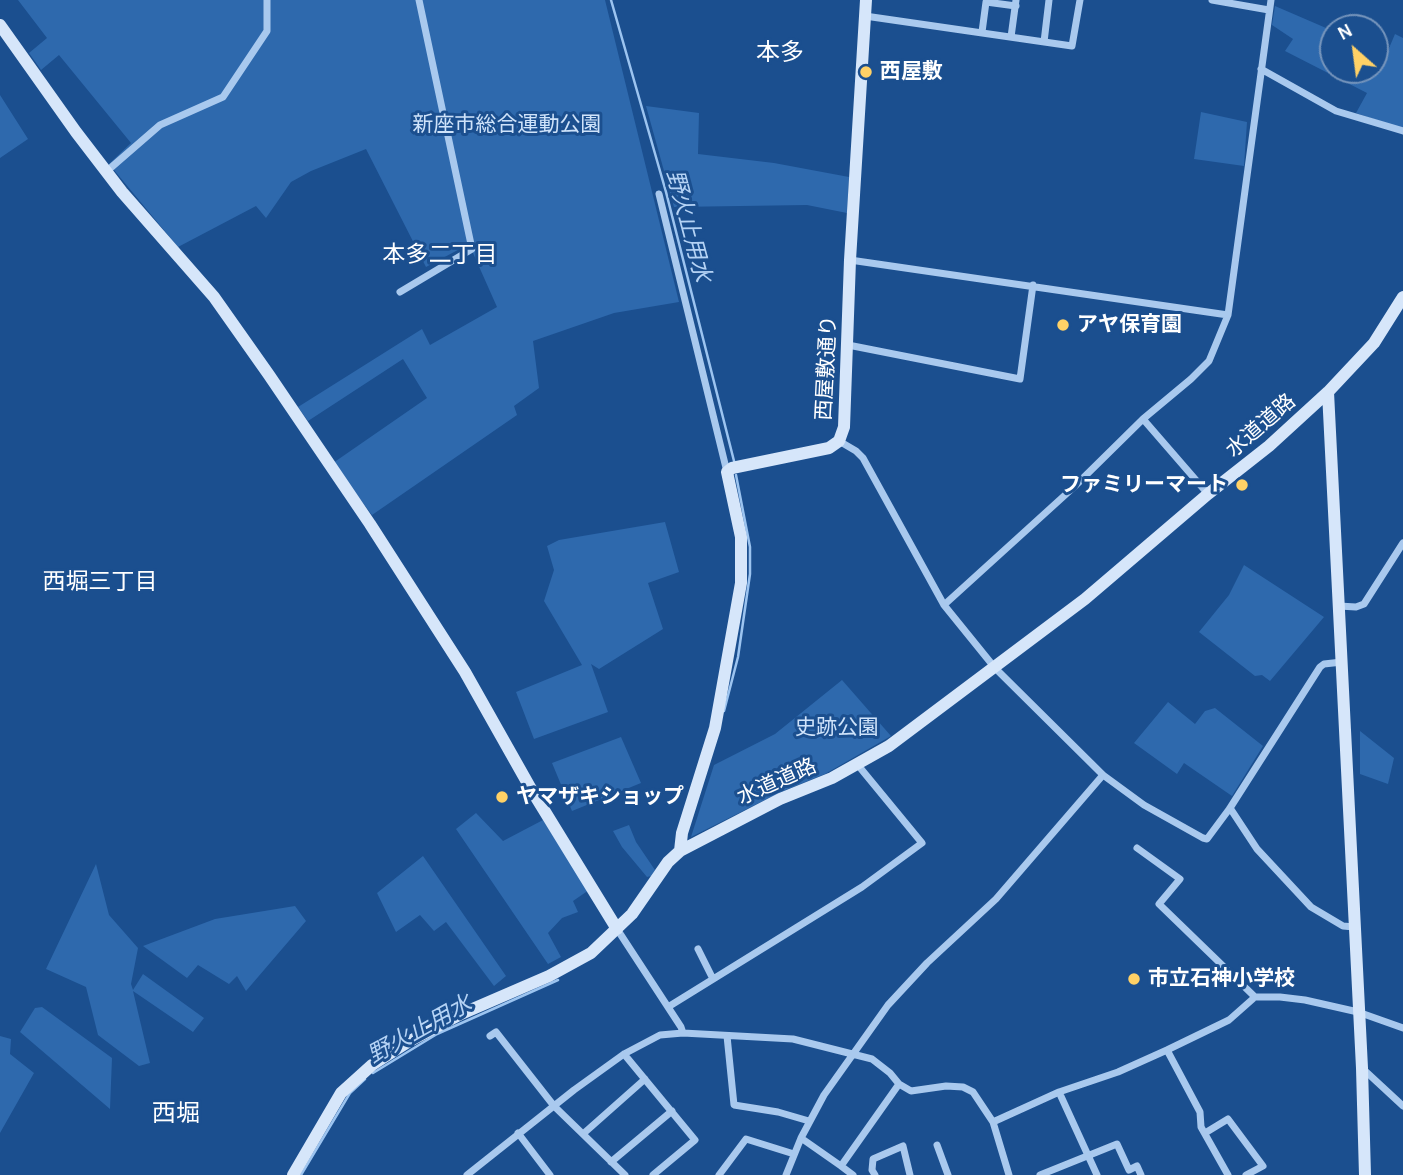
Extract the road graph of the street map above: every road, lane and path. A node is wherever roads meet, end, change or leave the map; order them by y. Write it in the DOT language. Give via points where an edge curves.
graph roads {
  1 [pos="267,0"];
  2 [pos="419,0"];
  3 [pos="866,0"];
  4 [pos="1049,0"];
  5 [pos="1080,0"];
  6 [pos="1212,0"];
  7 [pos="1271,0"];
  8 [pos="1016,3"];
  9 [pos="1269,10"];
  10 [pos="865,16"];
  11 [pos="0,25"];
  12 [pos="982,32"];
  13 [pos="1011,37"];
  14 [pos="1044,41"];
  15 [pos="1261,69"];
  16 [pos="1403,131"];
  17 [pos="107,171"];
  18 [pos="659,194"];
  19 [pos="850,260"];
  20 [pos="1033,285"];
  21 [pos="400,292"];
  22 [pos="1403,299"];
  23 [pos="1228,316"];
  24 [pos="848,345"];
  25 [pos="1328,392"];
  26 [pos="1143,419"];
  27 [pos="839,441"];
  28 [pos="727,472"];
  29 [pos="1208,494"];
  30 [pos="1403,543"];
  31 [pos="944,604"];
  32 [pos="1339,606"];
  33 [pos="1342,662"];
  34 [pos="995,668"];
  35 [pos="857,764"];
  36 [pos="1103,775"];
  37 [pos="1230,808"];
  38 [pos="1137,848"];
  39 [pos="680,851"];
  40 [pos="1354,927"];
  41 [pos="617,929"];
  42 [pos="698,949"];
  43 [pos="713,979"];
  44 [pos="1255,997"];
  45 [pos="668,1007"];
  46 [pos="1358,1012"];
  47 [pos="1403,1028"];
  48 [pos="683,1033"];
  49 [pos="490,1036"];
  50 [pos="727,1036"];
  51 [pos="1167,1050"];
  52 [pos="624,1054"];
  53 [pos="855,1054"];
  54 [pos="1362,1068"];
  55 [pos="645,1079"];
  56 [pos="899,1084"];
  57 [pos="1059,1093"];
  58 [pos="1401,1102"];
  59 [pos="554,1106"];
  60 [pos="672,1111"];
  61 [pos="809,1121"];
  62 [pos="993,1122"];
  63 [pos="519,1133"];
  64 [pos="1205,1133"];
  65 [pos="583,1134"];
  66 [pos="801,1138"];
  67 [pos="937,1145"];
  68 [pos="794,1154"];
  69 [pos="1088,1156"];
  70 [pos="611,1162"];
  71 [pos="841,1167"];
  72 [pos="1006,1174"];
  73 [pos="293,1175"];
  74 [pos="467,1175"];
  75 [pos="550,1175"];
  76 [pos="625,1175"];
  77 [pos="653,1175"];
  78 [pos="719,1175"];
  79 [pos="786,1175"];
  80 [pos="853,1175"];
  81 [pos="875,1175"];
  82 [pos="910,1175"];
  83 [pos="948,1175"];
  84 [pos="1040,1175"];
  85 [pos="1097,1175"];
  86 [pos="1141,1175"];
  87 [pos="1228,1175"];
  88 [pos="1246,1175"];
  89 [pos="1364,1175"];
  1 -- 17 [label="street" via="267,31 223,97 160,125"];
  2 -- 21 [label="street" via="472,249"];
  3 -- 10 [label="street, 西屋敷通り"];
  4 -- 14 [label="street"];
  5 -- 14 [label="street" via="1072,46"];
  6 -- 9 [label="street"];
  7 -- 9 [label="street"];
  8 -- 12 [label="street" via="986,2"];
  8 -- 13 [label="street"];
  9 -- 15 [label="street"];
  10 -- 12 [label="street"];
  10 -- 19 [label="street, 西屋敷通り"];
  11 -- 17 [label="street"];
  12 -- 13 [label="street"];
  13 -- 14 [label="street"];
  15 -- 16 [label="street" via="1336,111"];
  15 -- 23 [label="street"];
  17 -- 41 [label="street" via="215,297 370,524 466,672"];
  18 -- 28 [label="street"];
  19 -- 20 [label="street"];
  19 -- 24 [label="street, 西屋敷通り"];
  20 -- 23 [label="street"];
  20 -- 24 [label="street" via="1020,379"];
  22 -- 25 [label="street, 水道道路" via="1374,343"];
  23 -- 26 [label="street" via="1209,360"];
  24 -- 27 [label="street, 西屋敷通り" via="844,427"];
  25 -- 29 [label="street, 水道道路"];
  25 -- 32 [label="street"];
  26 -- 29 [label="street"];
  26 -- 31 [label="street"];
  27 -- 28 [label="street, 西屋敷通り" via="830,448"];
  27 -- 31 [label="street" via="863,458"];
  28 -- 39 [label="street" via="741,537 741,583 715,728"];
  29 -- 34 [label="street, 水道道路" via="1085,600"];
  30 -- 32 [label="street" via="1364,604"];
  31 -- 34 [label="street"];
  32 -- 33 [label="street"];
  33 -- 37 [label="street" via="1320,667"];
  33 -- 40 [label="street"];
  34 -- 35 [label="street, 水道道路" via="889,747"];
  34 -- 36 [label="street"];
  35 -- 39 [label="street, 水道道路"];
  35 -- 43 [label="street" via="922,843 862,887"];
  36 -- 37 [label="street" via="1144,805 1203,838 1207,839"];
  36 -- 53 [label="street" via="996,899 888,1005"];
  37 -- 40 [label="street" via="1257,849 1311,907 1343,926"];
  38 -- 44 [label="street" via="1180,879 1159,904"];
  39 -- 41 [label="street, 水道道路"];
  40 -- 46 [label="street"];
  41 -- 45 [label="street"];
  41 -- 73 [label="street, 水道道路" via="578,961 461,1014 372,1065 341,1093"];
  42 -- 43 [label="street"];
  43 -- 45 [label="street"];
  44 -- 46 [label="street" via="1293,998"];
  44 -- 51 [label="street" via="1229,1020"];
  45 -- 48 [label="street"];
  46 -- 47 [label="street"];
  46 -- 54 [label="street"];
  48 -- 50 [label="street"];
  48 -- 52 [label="street" via="660,1035"];
  49 -- 59 [label="street" via="496,1032"];
  50 -- 53 [label="street" via="793,1039"];
  50 -- 61 [label="street" via="734,1105"];
  51 -- 57 [label="street"];
  51 -- 64 [label="street" via="1200,1112"];
  52 -- 55 [label="street"];
  52 -- 59 [label="street"];
  53 -- 56 [label="street" via="872,1059"];
  53 -- 61 [label="street"];
  54 -- 58 [label="street"];
  54 -- 89 [label="street"];
  55 -- 60 [label="street"];
  55 -- 65 [label="street"];
  56 -- 62 [label="street" via="911,1091 963,1087 973,1092"];
  56 -- 71 [label="street"];
  57 -- 62 [label="street"];
  57 -- 69 [label="street"];
  59 -- 63 [label="street"];
  59 -- 65 [label="street"];
  60 -- 70 [label="street"];
  60 -- 77 [label="street" via="695,1140"];
  61 -- 66 [label="street"];
  62 -- 72 [label="street"];
  63 -- 74 [label="street"];
  63 -- 75 [label="street"];
  64 -- 87 [label="street"];
  64 -- 88 [label="street" via="1228,1119 1263,1166"];
  65 -- 70 [label="street"];
  66 -- 68 [label="street"];
  66 -- 71 [label="street"];
  67 -- 83 [label="street"];
  68 -- 78 [label="street" via="746,1139"];
  68 -- 79 [label="street"];
  69 -- 84 [label="street"];
  69 -- 85 [label="street"];
  69 -- 86 [label="street" via="1117,1144 1129,1170 1137,1166"];
  70 -- 76 [label="street"];
  71 -- 80 [label="street"];
  81 -- 82 [label="street" via="873,1159 903,1146"];
}
